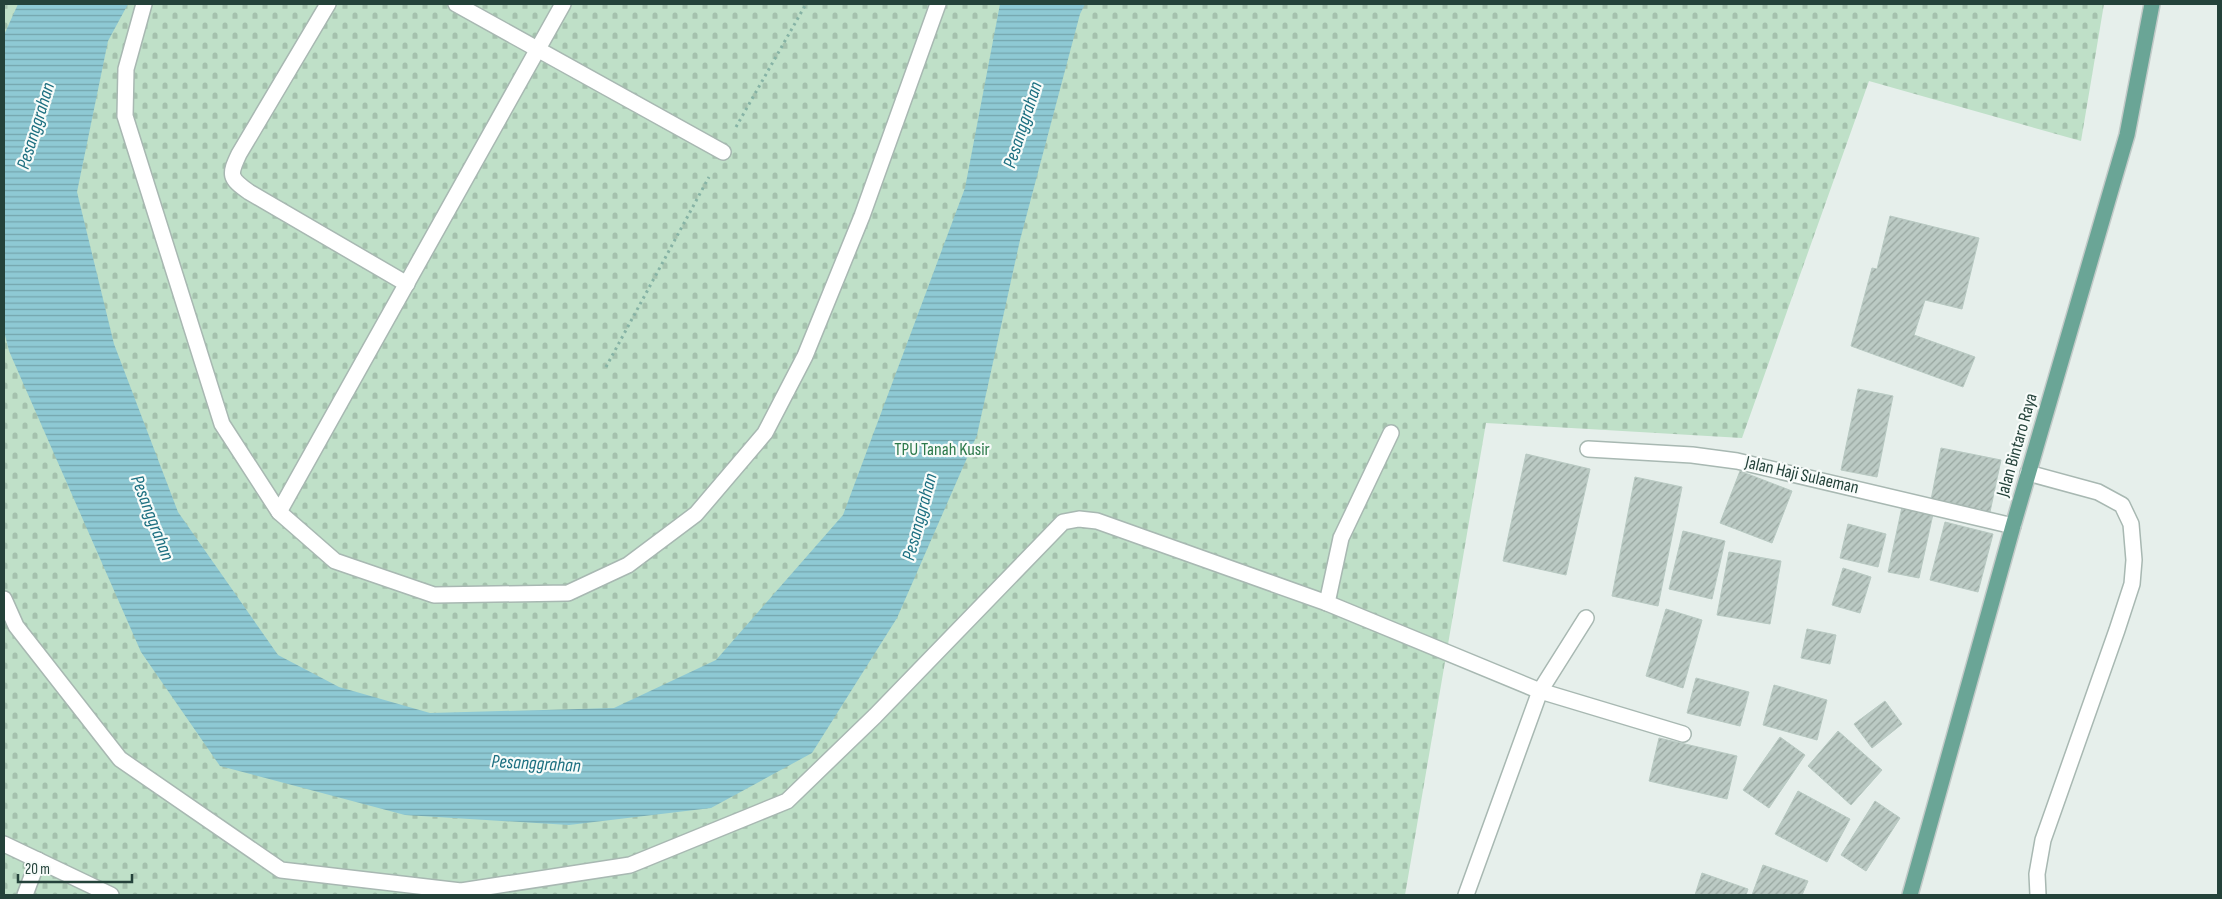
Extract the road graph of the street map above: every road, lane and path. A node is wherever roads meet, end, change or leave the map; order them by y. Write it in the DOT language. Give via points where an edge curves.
graph roads {
  1 [pos="144,4"];
  2 [pos="328,4"];
  3 [pos="456,4"];
  4 [pos="563,4"];
  5 [pos="806,4"];
  6 [pos="938,4"];
  7 [pos="2152,4"];
  8 [pos="538,49"];
  9 [pos="723,152"];
  10 [pos="407,284"];
  11 [pos="606,367"];
  12 [pos="1391,433"];
  13 [pos="1588,449"];
  14 [pos="2028,474"];
  15 [pos="279,512"];
  16 [pos="2013,526"];
  17 [pos="4,599"];
  18 [pos="1327,603"];
  19 [pos="1586,618"];
  20 [pos="1540,692"];
  21 [pos="1683,734"];
  22 [pos="4,844"];
  23 [pos="38,860"];
  24 [pos="25,895"];
  25 [pos="111,895"];
  26 [pos="1466,895"];
  27 [pos="1910,895"];
  28 [pos="2038,895"];
  1 -- 15 [label="street" via="126,69 125,116 222,424"];
  2 -- 10 [label="street" via="239,154 232,175 234,182 248,192"];
  3 -- 8 [label="street"];
  4 -- 8 [label="street"];
  5 -- 9 [label="path"];
  6 -- 15 [label="street" via="862,216 805,356 765,433 696,514 628,565 568,593 434,595 335,561"];
  7 -- 14 [label="main road, Jalan Bintaro Raya" via="2127,135"];
  8 -- 9 [label="street"];
  8 -- 10 [label="street"];
  9 -- 11 [label="path"];
  10 -- 15 [label="street"];
  12 -- 18 [label="street" via="1341,538"];
  13 -- 16 [label="street, Jalan Haji Sulaeman" via="1737,461"];
  14 -- 16 [label="main road, Jalan Bintaro Raya"];
  14 -- 28 [label="street" via="2098,492 2122,506 2131,524 2134,560 2132,584 2044,840 2037,874"];
  16 -- 27 [label="main road, Jalan Bintaro Raya"];
  17 -- 18 [label="street" via="16,626 120,759 281,870 460,890 630,865 787,801 875,716 1063,522 1079,519 1097,521"];
  18 -- 20 [label="street"];
  19 -- 20 [label="street"];
  20 -- 21 [label="street"];
  20 -- 26 [label="street"];
  22 -- 23 [label="street"];
  23 -- 24 [label="street"];
  23 -- 25 [label="street"];
}
